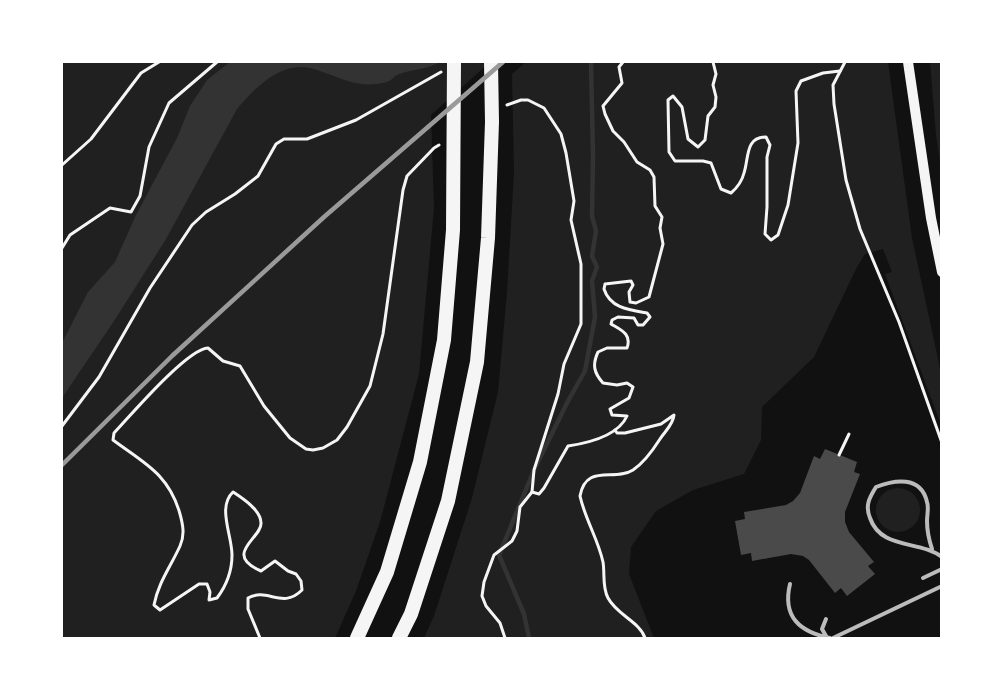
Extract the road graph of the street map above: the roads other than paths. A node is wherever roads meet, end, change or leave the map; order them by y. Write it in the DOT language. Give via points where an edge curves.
graph roads {
  1 [pos="454,62"];
  2 [pos="490,62"];
  3 [pos="908,62"];
  4 [pos="942,272"];
  5 [pos="932,549"];
  6 [pos="942,557"];
  7 [pos="942,569"];
  8 [pos="923,578"];
  9 [pos="790,584"];
  10 [pos="942,586"];
  11 [pos="826,619"];
  12 [pos="357,639"];
  13 [pos="399,639"];
  14 [pos="831,639"];
  1 -- 12 [label="highway" via="453,230 444,340 420,462 387,572"];
  2 -- 13 [label="highway" via="488,238 477,363 448,501"];
  3 -- 4 [label="main road"];
  5 -- 5 [label="lane" via="928,502 921,489 900,480 876,487 867,512 873,527 891,541"];
  5 -- 6 [label="lane"];
  7 -- 8 [label="lane"];
  9 -- 14 [label="lane" via="789,604 798,626"];
  10 -- 14 [label="lane"];
  11 -- 14 [label="lane" via="822,629"];
}
